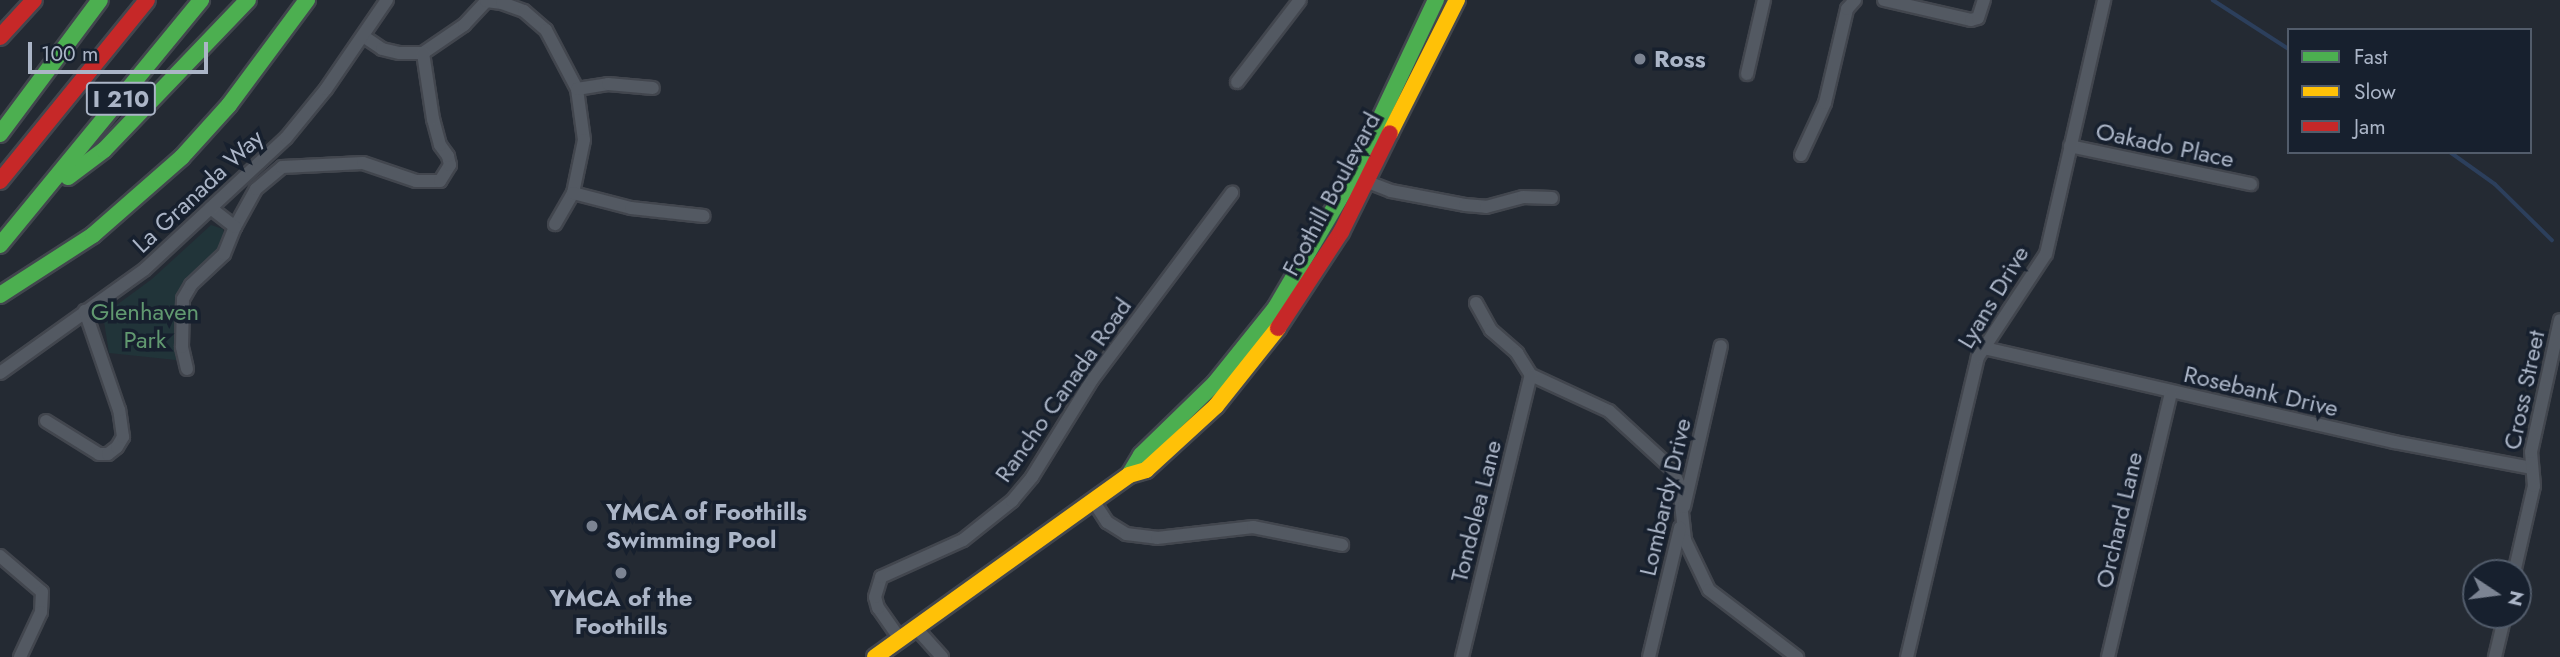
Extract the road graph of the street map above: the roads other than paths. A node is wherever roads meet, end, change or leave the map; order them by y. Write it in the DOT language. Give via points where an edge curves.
graph roads {
  1 [pos="34,0"];
  2 [pos="100,0"];
  3 [pos="147,0"];
  4 [pos="201,0"];
  5 [pos="248,0"];
  6 [pos="307,0"];
  7 [pos="387,0"];
  8 [pos="1300,0"];
  9 [pos="1436,0"];
  10 [pos="1457,0"];
  11 [pos="1764,0"];
  12 [pos="1855,0"];
  13 [pos="1884,0"];
  14 [pos="1984,0"];
  15 [pos="2104,0"];
  16 [pos="363,36"];
  17 [pos="0,37"];
  18 [pos="423,53"];
  19 [pos="1415,62"];
  20 [pos="1747,74"];
  21 [pos="1237,82"];
  22 [pos="653,88"];
  23 [pos="577,89"];
  24 [pos="0,134"];
  25 [pos="2070,146"];
  26 [pos="272,151"];
  27 [pos="1801,155"];
  28 [pos="282,167"];
  29 [pos="1360,179"];
  30 [pos="0,181"];
  31 [pos="2251,184"];
  32 [pos="1232,192"];
  33 [pos="573,193"];
  34 [pos="40,197"];
  35 [pos="1552,198"];
  36 [pos="211,208"];
  37 [pos="704,216"];
  38 [pos="555,224"];
  39 [pos="235,227"];
  40 [pos="0,245"];
  41 [pos="0,295"];
  42 [pos="1476,303"];
  43 [pos="85,311"];
  44 [pos="2560,320"];
  45 [pos="1721,346"];
  46 [pos="1984,348"];
  47 [pos="187,369"];
  48 [pos="0,373"];
  49 [pos="1531,375"];
  50 [pos="2171,392"];
  51 [pos="46,421"];
  52 [pos="2531,468"];
  53 [pos="1094,502"];
  54 [pos="1681,520"];
  55 [pos="1342,545"];
  56 [pos="0,556"];
  57 [pos="2517,559"];
  58 [pos="916,628"];
  59 [pos="2502,629"];
  60 [pos="900,639"];
  61 [pos="20,657"];
  62 [pos="875,657"];
  63 [pos="942,657"];
  64 [pos="1462,657"];
  65 [pos="1649,657"];
  66 [pos="1797,657"];
  67 [pos="1907,657"];
  68 [pos="2108,657"];
  69 [pos="2495,657"];
  1 -- 17 [label="main road"];
  2 -- 24 [label="main road"];
  3 -- 30 [label="main road, I 210"];
  4 -- 34 [label="main road, I 210"];
  5 -- 34 [label="main road" via="104,150"];
  6 -- 41 [label="main road" via="229,105 183,157 93,235"];
  7 -- 16 [label="street, La Granada Way"];
  8 -- 21 [label="street"];
  9 -- 19 [label="main road, Foothill Boulevard"];
  10 -- 19 [label="main road, Foothill Boulevard"];
  11 -- 20 [label="street"];
  12 -- 27 [label="street" via="1847,9 1825,103"];
  13 -- 14 [label="street" via="1971,20 1978,18"];
  15 -- 25 [label="street, Lyans Drive"];
  16 -- 18 [label="street" via="382,49"];
  16 -- 26 [label="street, La Granada Way" via="326,89"];
  18 -- 23 [label="street" via="464,25 486,1 502,3 524,11 546,30"];
  18 -- 28 [label="street" via="433,119 450,165 440,181 416,181 363,163"];
  19 -- 29 [label="main road, Foothill Boulevard"];
  22 -- 23 [label="street" via="608,84"];
  23 -- 33 [label="street" via="584,140"];
  25 -- 31 [label="street, Oakado Place"];
  25 -- 46 [label="street, Lyans Drive" via="2046,254"];
  26 -- 28 [label="street"];
  26 -- 36 [label="street, La Granada Way"];
  28 -- 39 [label="street" via="256,189"];
  29 -- 35 [label="street" via="1391,191 1465,205 1486,207 1523,197"];
  29 -- 53 [label="main road, Foothill Boulevard" via="1317,272 1250,366 1177,444 1146,470 1129,475"];
  32 -- 60 [label="street, Rancho Canada Road" via="1091,380 1032,477 1012,500 963,540 881,577 875,597 878,608"];
  33 -- 37 [label="street" via="631,208"];
  33 -- 38 [label="street"];
  34 -- 40 [label="main road, I 210"];
  36 -- 39 [label="street"];
  36 -- 43 [label="street, La Granada Way" via="145,269"];
  39 -- 47 [label="street" via="224,254 191,285 183,299 182,348"];
  42 -- 49 [label="street" via="1491,330 1517,353"];
  43 -- 48 [label="street, La Granada Way"];
  43 -- 51 [label="street" via="119,410 122,437 108,454 99,454"];
  44 -- 52 [label="street, Cross Street" via="2530,452"];
  45 -- 54 [label="street, Lombardy Drive"];
  46 -- 50 [label="street, Rosebank Drive"];
  46 -- 67 [label="street, Lyans Drive" via="1978,357"];
  49 -- 54 [label="street" via="1609,411 1642,439 1676,477"];
  49 -- 64 [label="street, Tondolea Lane"];
  50 -- 52 [label="street, Rosebank Drive"];
  50 -- 68 [label="street, Orchard Lane"];
  52 -- 57 [label="street, Cross Street" via="2534,486"];
  53 -- 55 [label="street" via="1107,522 1126,534 1157,538 1253,527"];
  53 -- 58 [label="main road, Foothill Boulevard"];
  54 -- 65 [label="street, Lombardy Drive"];
  54 -- 66 [label="street" via="1690,556 1709,590"];
  56 -- 61 [label="street" via="42,592 41,612"];
  58 -- 60 [label="main road, Foothill Boulevard"];
  58 -- 63 [label="street"];
  59 -- 69 [label="street"];
  60 -- 62 [label="main road, Foothill Boulevard"];
}
